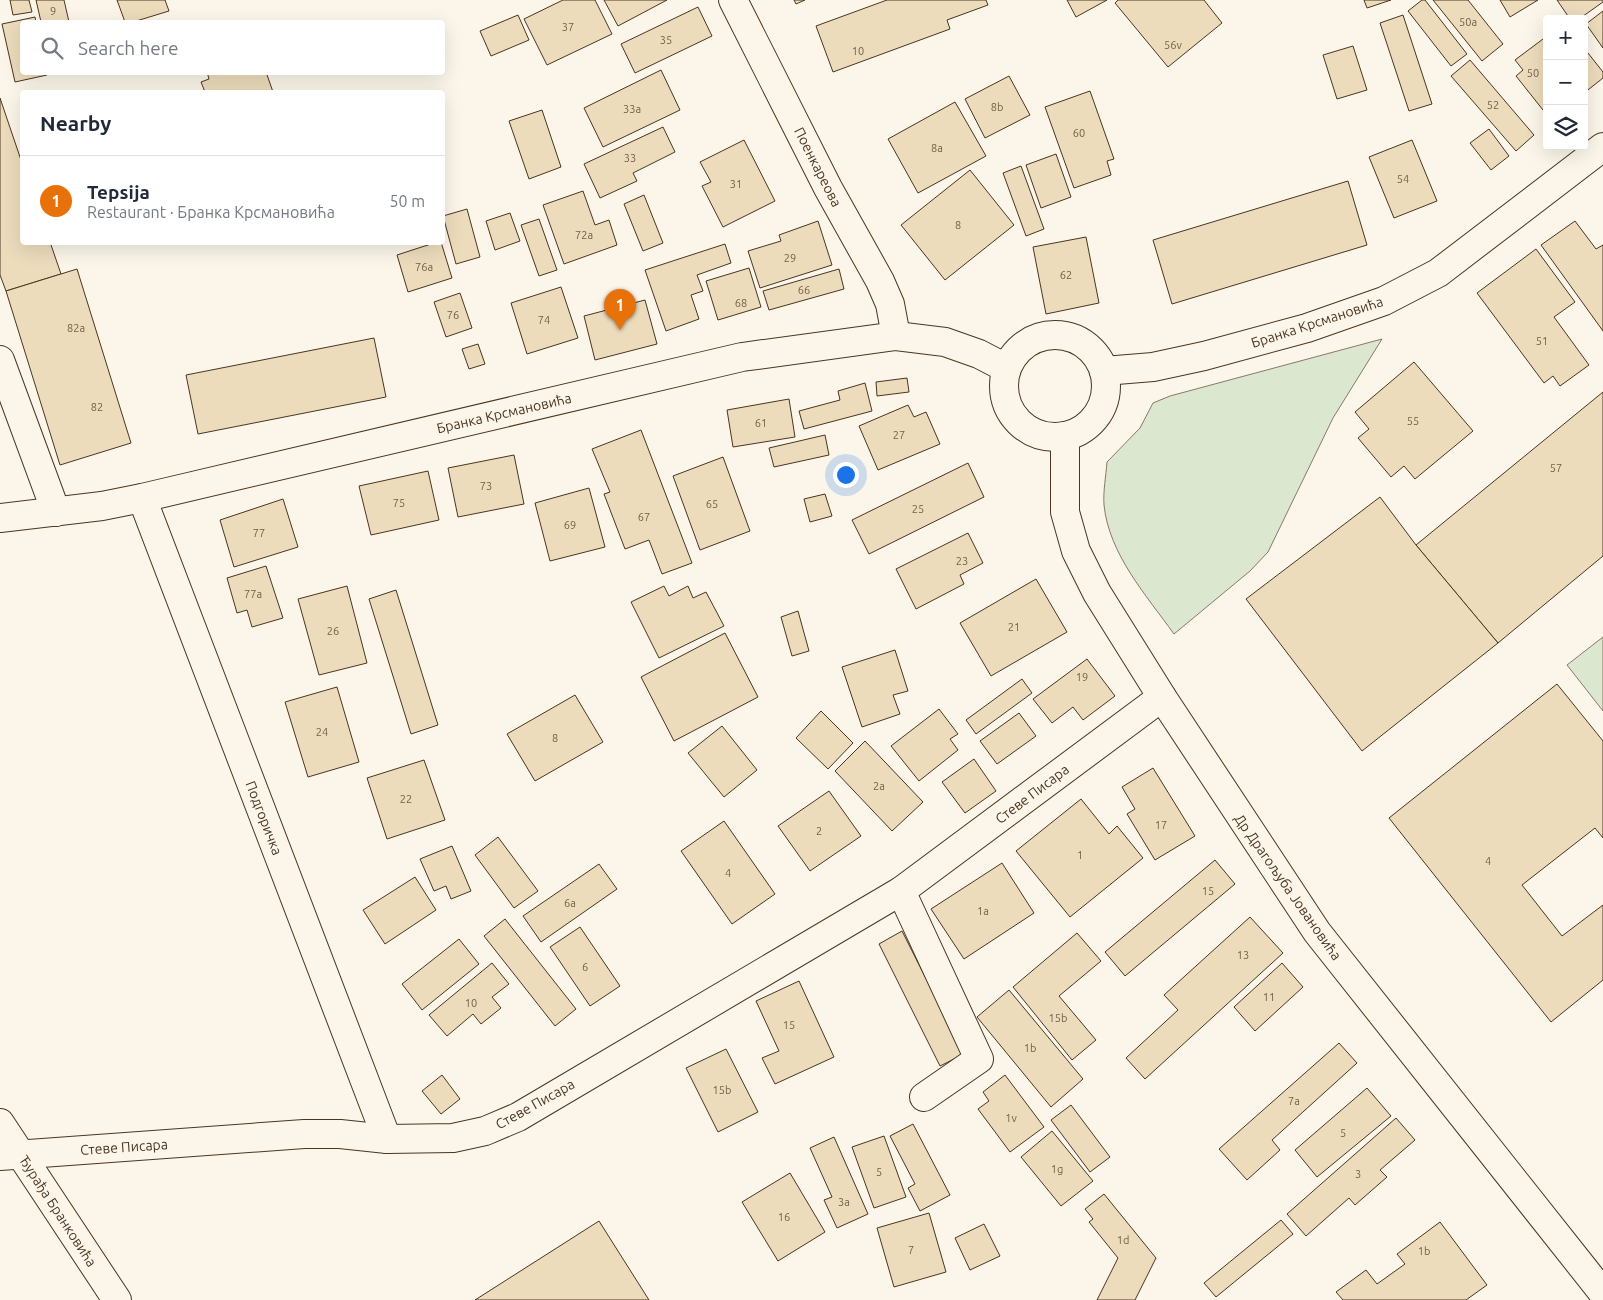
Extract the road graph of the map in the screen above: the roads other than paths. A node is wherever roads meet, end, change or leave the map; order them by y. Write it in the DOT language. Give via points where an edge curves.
graph roads {
  1 [pos="733,0"];
  2 [pos="1603,147"];
  3 [pos="896,336"];
  4 [pos="0,360"];
  5 [pos="1006,368"];
  6 [pos="1104,371"];
  7 [pos="1066,436"];
  8 [pos="142,498"];
  9 [pos="56,512"];
  10 [pos="0,518"];
  11 [pos="1162,696"];
  12 [pos="902,890"];
  13 [pos="924,1097"];
  14 [pos="0,1122"];
  15 [pos="387,1139"];
  16 [pos="10,1155"];
  17 [pos="1603,1293"];
  18 [pos="117,1300"];
  1 -- 3 [label="street, Поенкареова" via="828,188 880,281 890,304"];
  2 -- 6 [label="street, Бранка Крсмановића" via="1438,273 1384,301 1307,328 1204,356 1152,368"];
  3 -- 5 [label="street, Бранка Крсмановића" via="945,342"];
  3 -- 8 [label="street, Бранка Крсмановића" via="742,357"];
  4 -- 9 [label="street"];
  5 -- 6 [label="street" via="1026,342 1050,334 1078,339 1099,358"];
  5 -- 7 [label="street" via="1004,395 1016,419 1038,435"];
  6 -- 7 [label="street" via="1107,385 1099,412 1090,424"];
  7 -- 11 [label="street, Др Драгољуба Јовановића" via="1065,512 1076,550 1097,593"];
  8 -- 9 [label="street, Бранка Крсмановића"];
  8 -- 15 [label="street, Подгоричка"];
  9 -- 10 [label="street, Бранка Крсмановића"];
  11 -- 12 [label="street, Стеве Писара"];
  11 -- 17 [label="street, Др Драгољуба Јовановића" via="1316,932"];
  12 -- 13 [label="street" via="979,1059"];
  12 -- 15 [label="street, Стеве Писара" via="518,1116 486,1131 453,1138"];
  14 -- 16 [label="street, Ђурађа Бранковића"];
  15 -- 16 [label="street, Стеве Писара" via="304,1134"];
  16 -- 18 [label="street, Ђурађа Бранковића"];
}
